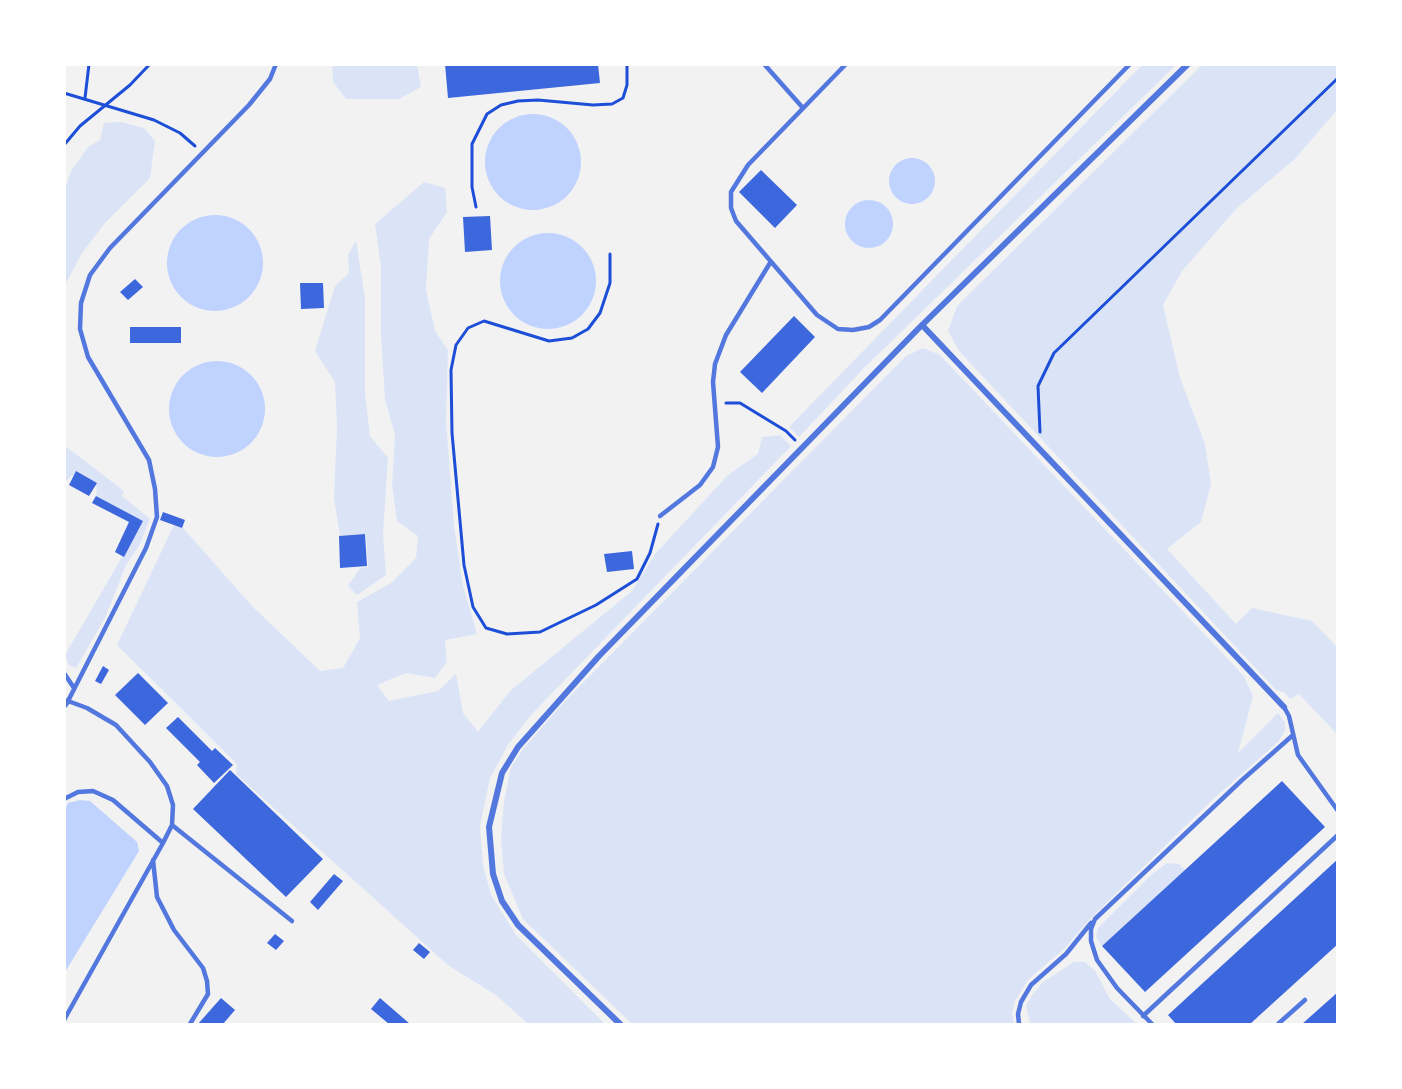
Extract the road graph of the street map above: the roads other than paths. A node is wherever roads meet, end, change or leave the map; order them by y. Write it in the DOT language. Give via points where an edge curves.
graph roads {
  1 [pos="276,64"];
  2 [pos="764,64"];
  3 [pos="846,64"];
  4 [pos="1130,64"];
  5 [pos="1188,64"];
  6 [pos="803,108"];
  7 [pos="770,263"];
  8 [pos="922,325"];
  9 [pos="660,516"];
  10 [pos="64,673"];
  11 [pos="74,688"];
  12 [pos="66,704"];
  13 [pos="1284,707"];
  14 [pos="1293,735"];
  15 [pos="64,799"];
  16 [pos="1338,811"];
  17 [pos="172,825"];
  18 [pos="1338,835"];
  19 [pos="162,843"];
  20 [pos="153,860"];
  21 [pos="1095,919"];
  22 [pos="292,921"];
  23 [pos="1305,1000"];
  24 [pos="1143,1016"];
  25 [pos="64,1020"];
  26 [pos="189,1023"];
  27 [pos="620,1024"];
  28 [pos="1019,1024"];
  29 [pos="1152,1024"];
  30 [pos="1278,1024"];
  1 -- 11 [label="lane" via="270,79 249,105 110,248 90,275 81,303 80,329 88,357 149,460 157,517 146,548"];
  2 -- 6 [label="lane"];
  3 -- 6 [label="lane"];
  4 -- 7 [label="lane" via="888,312 868,327 838,329 827,323"];
  5 -- 8 [label="street"];
  6 -- 7 [label="lane" via="748,165 731,192 736,221"];
  7 -- 9 [label="lane" via="726,335 715,364 718,447 713,467 700,485"];
  8 -- 13 [label="street"];
  8 -- 27 [label="street" via="553,705 502,773 489,827 493,874 502,900 518,925"];
  10 -- 11 [label="lane"];
  11 -- 12 [label="lane"];
  12 -- 17 [label="lane" via="87,708 116,725 150,762 167,786 173,805"];
  13 -- 14 [label="lane"];
  14 -- 16 [label="lane" via="1298,755"];
  14 -- 21 [label="lane"];
  15 -- 19 [label="lane" via="78,792 93,791 112,800"];
  17 -- 19 [label="lane"];
  17 -- 22 [label="lane"];
  18 -- 24 [label="lane"];
  19 -- 20 [label="lane"];
  20 -- 25 [label="lane"];
  20 -- 26 [label="lane" via="158,897 174,930 203,968 207,981 208,994"];
  21 -- 24 [label="lane" via="1091,941 1096,960"];
  21 -- 28 [label="lane" via="1066,954 1031,985 1021,1002"];
  23 -- 30 [label="lane"];
  24 -- 29 [label="lane"];
}
